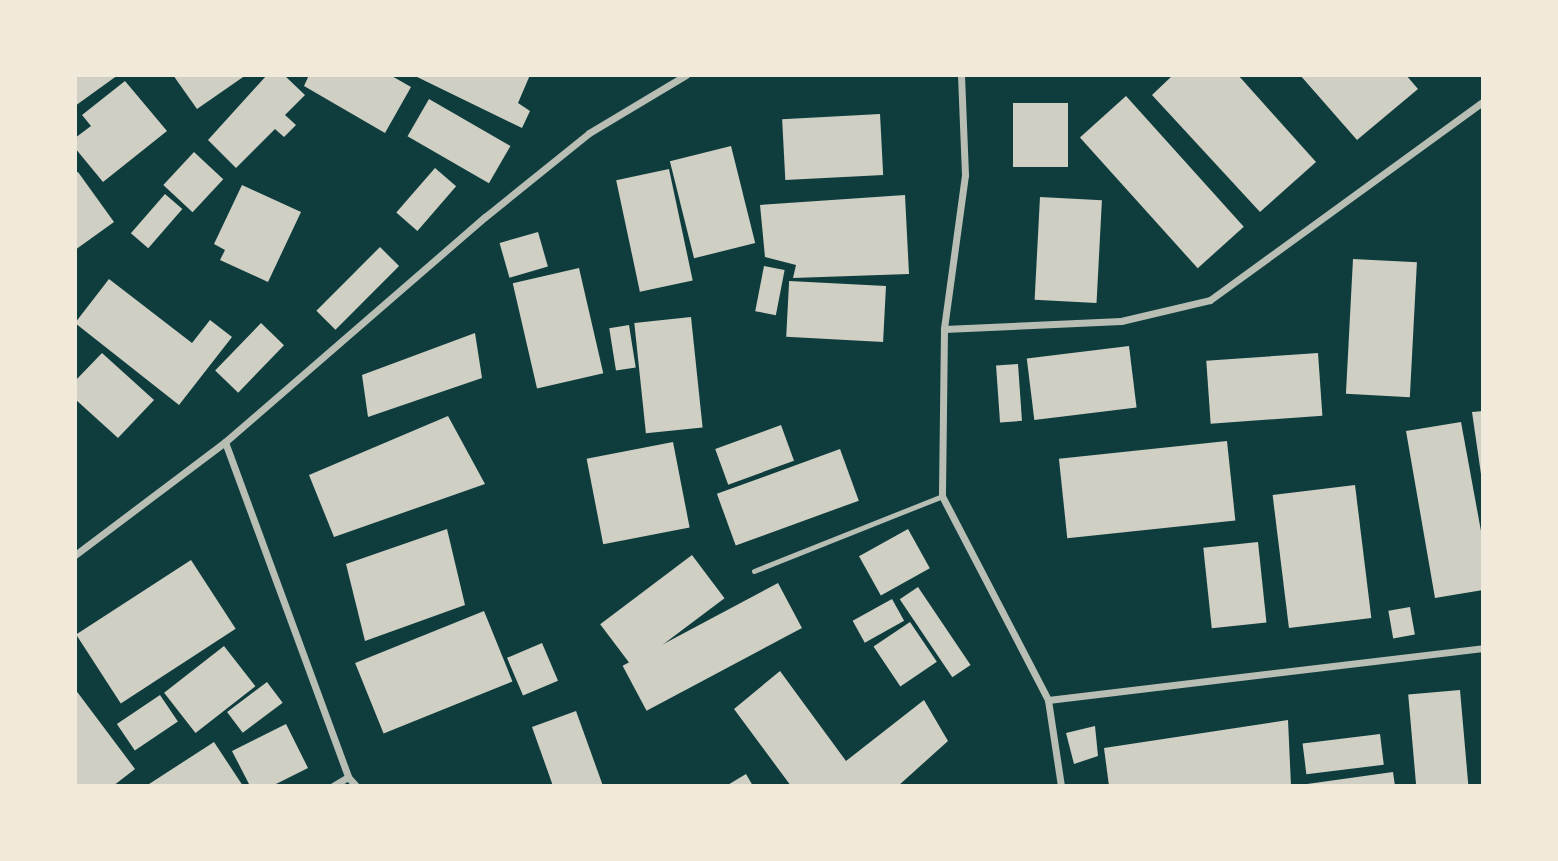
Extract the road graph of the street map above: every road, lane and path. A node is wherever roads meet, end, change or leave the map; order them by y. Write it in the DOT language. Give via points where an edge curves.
graph roads {
  1 [pos="686,75"];
  2 [pos="961,75"];
  3 [pos="1483,102"];
  4 [pos="944,329"];
  5 [pos="225,442"];
  6 [pos="942,496"];
  7 [pos="75,555"];
  8 [pos="754,571"];
  9 [pos="1483,648"];
  10 [pos="1048,700"];
  11 [pos="348,777"];
  12 [pos="333,786"];
  13 [pos="356,786"];
  14 [pos="1061,786"];
  1 -- 5 [label="street" via="579,142"];
  2 -- 4 [label="street" via="965,175"];
  3 -- 4 [label="street" via="1210,300 1121,321"];
  4 -- 6 [label="street"];
  5 -- 7 [label="street"];
  5 -- 11 [label="street"];
  6 -- 8 [label="lane"];
  6 -- 10 [label="street"];
  9 -- 10 [label="street"];
  10 -- 14 [label="street"];
  11 -- 12 [label="street"];
  11 -- 13 [label="street"];
}
